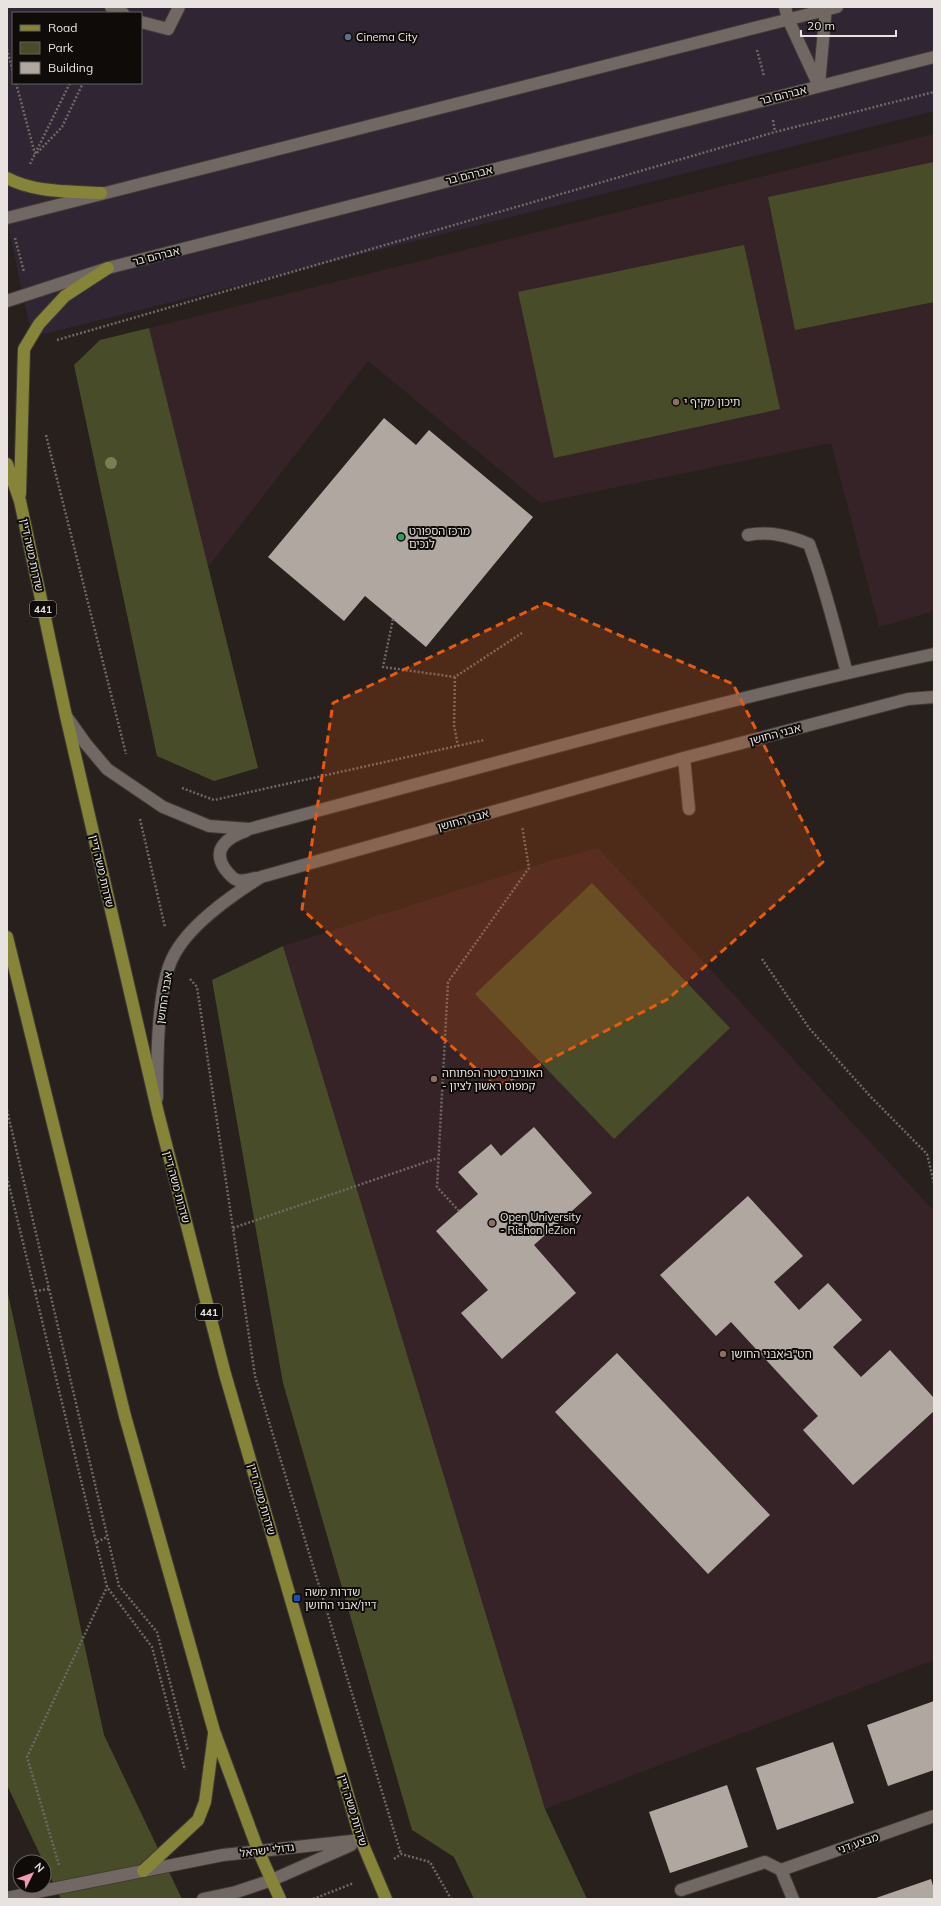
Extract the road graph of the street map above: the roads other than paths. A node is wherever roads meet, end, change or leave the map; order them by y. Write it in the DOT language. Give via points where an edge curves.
graph roads {
  1 [pos="111,7"];
  2 [pos="179,7"];
  3 [pos="785,7"];
  4 [pos="830,8"];
  5 [pos="121,12"];
  6 [pos="788,19"];
  7 [pos="142,22"];
  8 [pos="934,57"];
  9 [pos="819,86"];
  10 [pos="7,178"];
  11 [pos="101,193"];
  12 [pos="8,218"];
  13 [pos="108,268"];
  14 [pos="7,301"];
  15 [pos="7,464"];
  16 [pos="20,502"];
  17 [pos="748,535"];
  18 [pos="934,654"];
  19 [pos="847,673"];
  20 [pos="934,696"];
  21 [pos="66,716"];
  22 [pos="684,758"];
  23 [pos="689,809"];
  24 [pos="249,830"];
  25 [pos="261,877"];
  26 [pos="7,937"];
  27 [pos="158,1113"];
  28 [pos="214,1731"];
  29 [pos="934,1816"];
  30 [pos="361,1840"];
  31 [pos="258,1850"];
  32 [pos="781,1870"];
  33 [pos="143,1871"];
  34 [pos="272,1880"];
  35 [pos="681,1890"];
  36 [pos="7,1898"];
  37 [pos="203,1899"];
  38 [pos="280,1899"];
  39 [pos="386,1899"];
  40 [pos="793,1899"];
  1 -- 5 [label="street"];
  2 -- 7 [label="street" via="168,29"];
  3 -- 6 [label="street"];
  4 -- 6 [label="street"];
  4 -- 9 [label="street"];
  6 -- 9 [label="street"];
  6 -- 11 [label="street"];
  8 -- 9 [label="street, אברהם בר"];
  9 -- 13 [label="street, אברהם בר"];
  10 -- 11 [label="main road" via="19,184 51,190"];
  11 -- 12 [label="street"];
  13 -- 14 [label="street, אברהם בר"];
  13 -- 16 [label="main road" via="65,296 40,324 24,349"];
  15 -- 16 [label="main road, שדרות משה דיין / 441"];
  16 -- 21 [label="main road, שדרות משה דיין / 441"];
  17 -- 19 [label="street" via="758,533 788,536 809,544 819,570"];
  18 -- 19 [label="street"];
  19 -- 24 [label="street" via="670,717"];
  20 -- 22 [label="street, אבני החושן" via="908,699"];
  21 -- 24 [label="street" via="107,769 163,807 209,826"];
  21 -- 27 [label="main road, שדרות משה דיין / 441"];
  22 -- 23 [label="street"];
  22 -- 25 [label="street, אבני החושן"];
  24 -- 25 [label="street" via="231,836 226,841 220,854 220,861 236,880"];
  25 -- 27 [label="street, אבני החושן" via="204,920 185,939 172,959 163,992 159,1038"];
  26 -- 28 [label="main road" via="125,1416"];
  27 -- 30 [label="main road, שדרות משה דיין / 441" via="226,1374"];
  28 -- 31 [label="main road"];
  28 -- 33 [label="main road" via="205,1802 198,1820"];
  29 -- 32 [label="street, מבצע דני"];
  30 -- 31 [label="street, גדולי ישראל"];
  30 -- 34 [label="street, גדולי ישראל"];
  30 -- 39 [label="main road, שדרות משה דיין / 441"];
  31 -- 33 [label="street, גדולי ישראל"];
  31 -- 34 [label="main road"];
  32 -- 35 [label="street" via="765,1862"];
  32 -- 40 [label="street"];
  33 -- 36 [label="street, גדולי ישראל"];
  34 -- 37 [label="street, גדולי ישראל" via="236,1892"];
  34 -- 38 [label="main road"];
}
